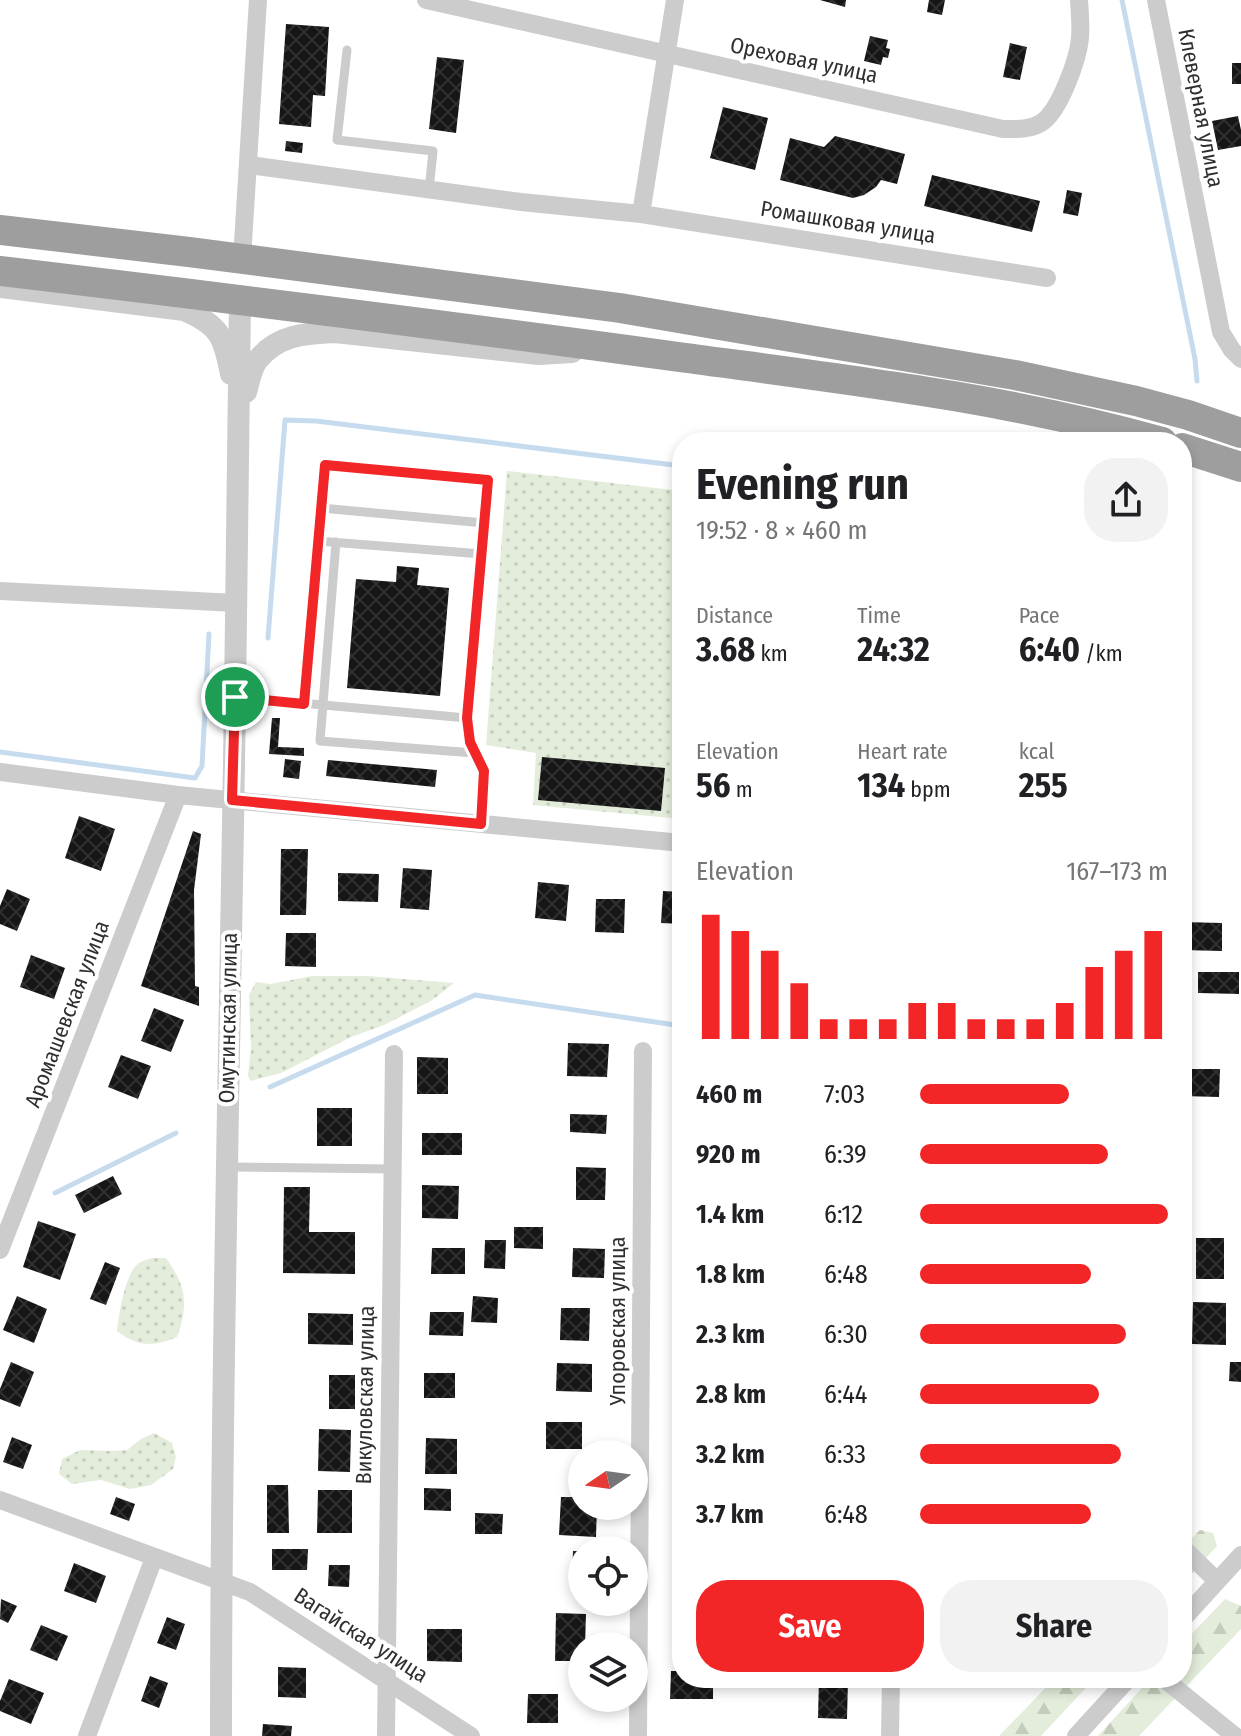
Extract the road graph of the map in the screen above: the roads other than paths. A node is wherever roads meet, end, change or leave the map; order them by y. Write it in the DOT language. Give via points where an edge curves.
graph roads {
  1 [pos="258,0"];
  2 [pos="426,0"];
  3 [pos="675,0"];
  4 [pos="1079,0"];
  5 [pos="1156,0"];
  6 [pos="347,50"];
  7 [pos="667,54"];
  8 [pos="249,165"];
  9 [pos="429,190"];
  10 [pos="641,214"];
  11 [pos="0,230"];
  12 [pos="242,259"];
  13 [pos="0,271"];
  14 [pos="1047,278"];
  15 [pos="0,287"];
  16 [pos="240,300"];
  17 [pos="617,348"];
  18 [pos="1241,359"];
  19 [pos="238,416"];
  20 [pos="1076,421"];
  21 [pos="1100,432"];
  22 [pos="1121,432"];
  23 [pos="1241,433"];
  24 [pos="1192,451"];
  25 [pos="1241,467"];
  26 [pos="321,508"];
  27 [pos="484,523"];
  28 [pos="318,541"];
  29 [pos="336,542"];
  30 [pos="482,554"];
  31 [pos="0,591"];
  32 [pos="236,603"];
  33 [pos="235,697"];
  34 [pos="304,704"];
  35 [pos="323,706"];
  36 [pos="467,718"];
  37 [pos="474,753"];
  38 [pos="0,772"];
  39 [pos="178,795"];
  40 [pos="232,800"];
  41 [pos="481,824"];
  42 [pos="672,842"];
  43 [pos="643,1051"];
  44 [pos="394,1054"];
  45 [pos="226,1167"];
  46 [pos="392,1169"];
  47 [pos="0,1250"];
  48 [pos="0,1500"];
  49 [pos="1241,1555"];
  50 [pos="1192,1557"];
  51 [pos="154,1558"];
  52 [pos="221,1580"];
  53 [pos="1217,1581"];
  54 [pos="1192,1609"];
  55 [pos="386,1679"];
  56 [pos="891,1688"];
  57 [pos="1120,1688"];
  58 [pos="1175,1688"];
  59 [pos="87,1736"];
  60 [pos="221,1736"];
  61 [pos="386,1736"];
  62 [pos="471,1736"];
  63 [pos="638,1736"];
  64 [pos="890,1736"];
  65 [pos="1076,1736"];
  66 [pos="1235,1736"];
  1 -- 8 [label="street"];
  2 -- 7 [label="street, Ореховая улица"];
  3 -- 7 [label="street"];
  4 -- 7 [label="street, Ореховая улица" via="1081,37 1058,103 1047,119 1021,129"];
  5 -- 18 [label="street, Клеверная улица" via="1218,320"];
  6 -- 9 [label="lane" via="337,140 433,151"];
  7 -- 10 [label="street"];
  8 -- 9 [label="street, Ромашковая улица"];
  8 -- 12 [label="street"];
  9 -- 10 [label="street, Ромашковая улица"];
  10 -- 14 [label="street, Ромашковая улица"];
  11 -- 12 [label="highway"];
  12 -- 16 [label="highway"];
  12 -- 23 [label="highway" via="620,308 958,364 1136,401"];
  13 -- 16 [label="highway"];
  15 -- 19 [label="street" via="184,310 206,320 220,336"];
  16 -- 17 [label="highway"];
  16 -- 19 [label="street, Омутинская улица"];
  17 -- 19 [label="street" via="539,354 303,333 275,344 256,362"];
  17 -- 20 [label="highway" via="938,393"];
  19 -- 32 [label="street, Омутинская улица"];
  20 -- 21 [label="lane"];
  20 -- 22 [label="highway"];
  24 -- 25 [label="highway"];
  26 -- 27 [label="lane"];
  26 -- 27 [label="lane" via="325,465 458,477 488,480"];
  26 -- 28 [label="lane"];
  27 -- 30 [label="lane"];
  28 -- 29 [label="lane"];
  28 -- 34 [label="lane"];
  29 -- 30 [label="lane"];
  29 -- 35 [label="lane"];
  30 -- 36 [label="lane"];
  31 -- 32 [label="street"];
  32 -- 33 [label="street, Омутинская улица"];
  33 -- 34 [label="lane"];
  33 -- 40 [label="street, Омутинская улица"];
  34 -- 35 [label="lane"];
  35 -- 36 [label="lane"];
  35 -- 37 [label="lane" via="320,741"];
  36 -- 37 [label="lane"];
  37 -- 41 [label="lane" via="484,771"];
  38 -- 39 [label="street"];
  39 -- 40 [label="street"];
  39 -- 47 [label="street, Аромашевская улица"];
  40 -- 41 [label="street"];
  40 -- 45 [label="street, Омутинская улица"];
  41 -- 42 [label="street"];
  43 -- 63 [label="street, Упоровская улица"];
  44 -- 46 [label="street, Викуловская улица"];
  45 -- 46 [label="lane"];
  45 -- 52 [label="street, Омутинская улица"];
  46 -- 55 [label="street, Викуловская улица"];
  48 -- 51 [label="street, Вагайская улица"];
  49 -- 53 [label="street"];
  50 -- 53 [label="street"];
  51 -- 52 [label="street, Вагайская улица"];
  51 -- 59 [label="street"];
  52 -- 55 [label="street, Вагайская улица" via="250,1592"];
  52 -- 60 [label="street, Омутинская улица"];
  53 -- 54 [label="street"];
  55 -- 61 [label="street, Викуловская улица"];
  55 -- 62 [label="street, Вагайская улица"];
  56 -- 64 [label="street"];
  57 -- 65 [label="street"];
  58 -- 66 [label="street"];
}
